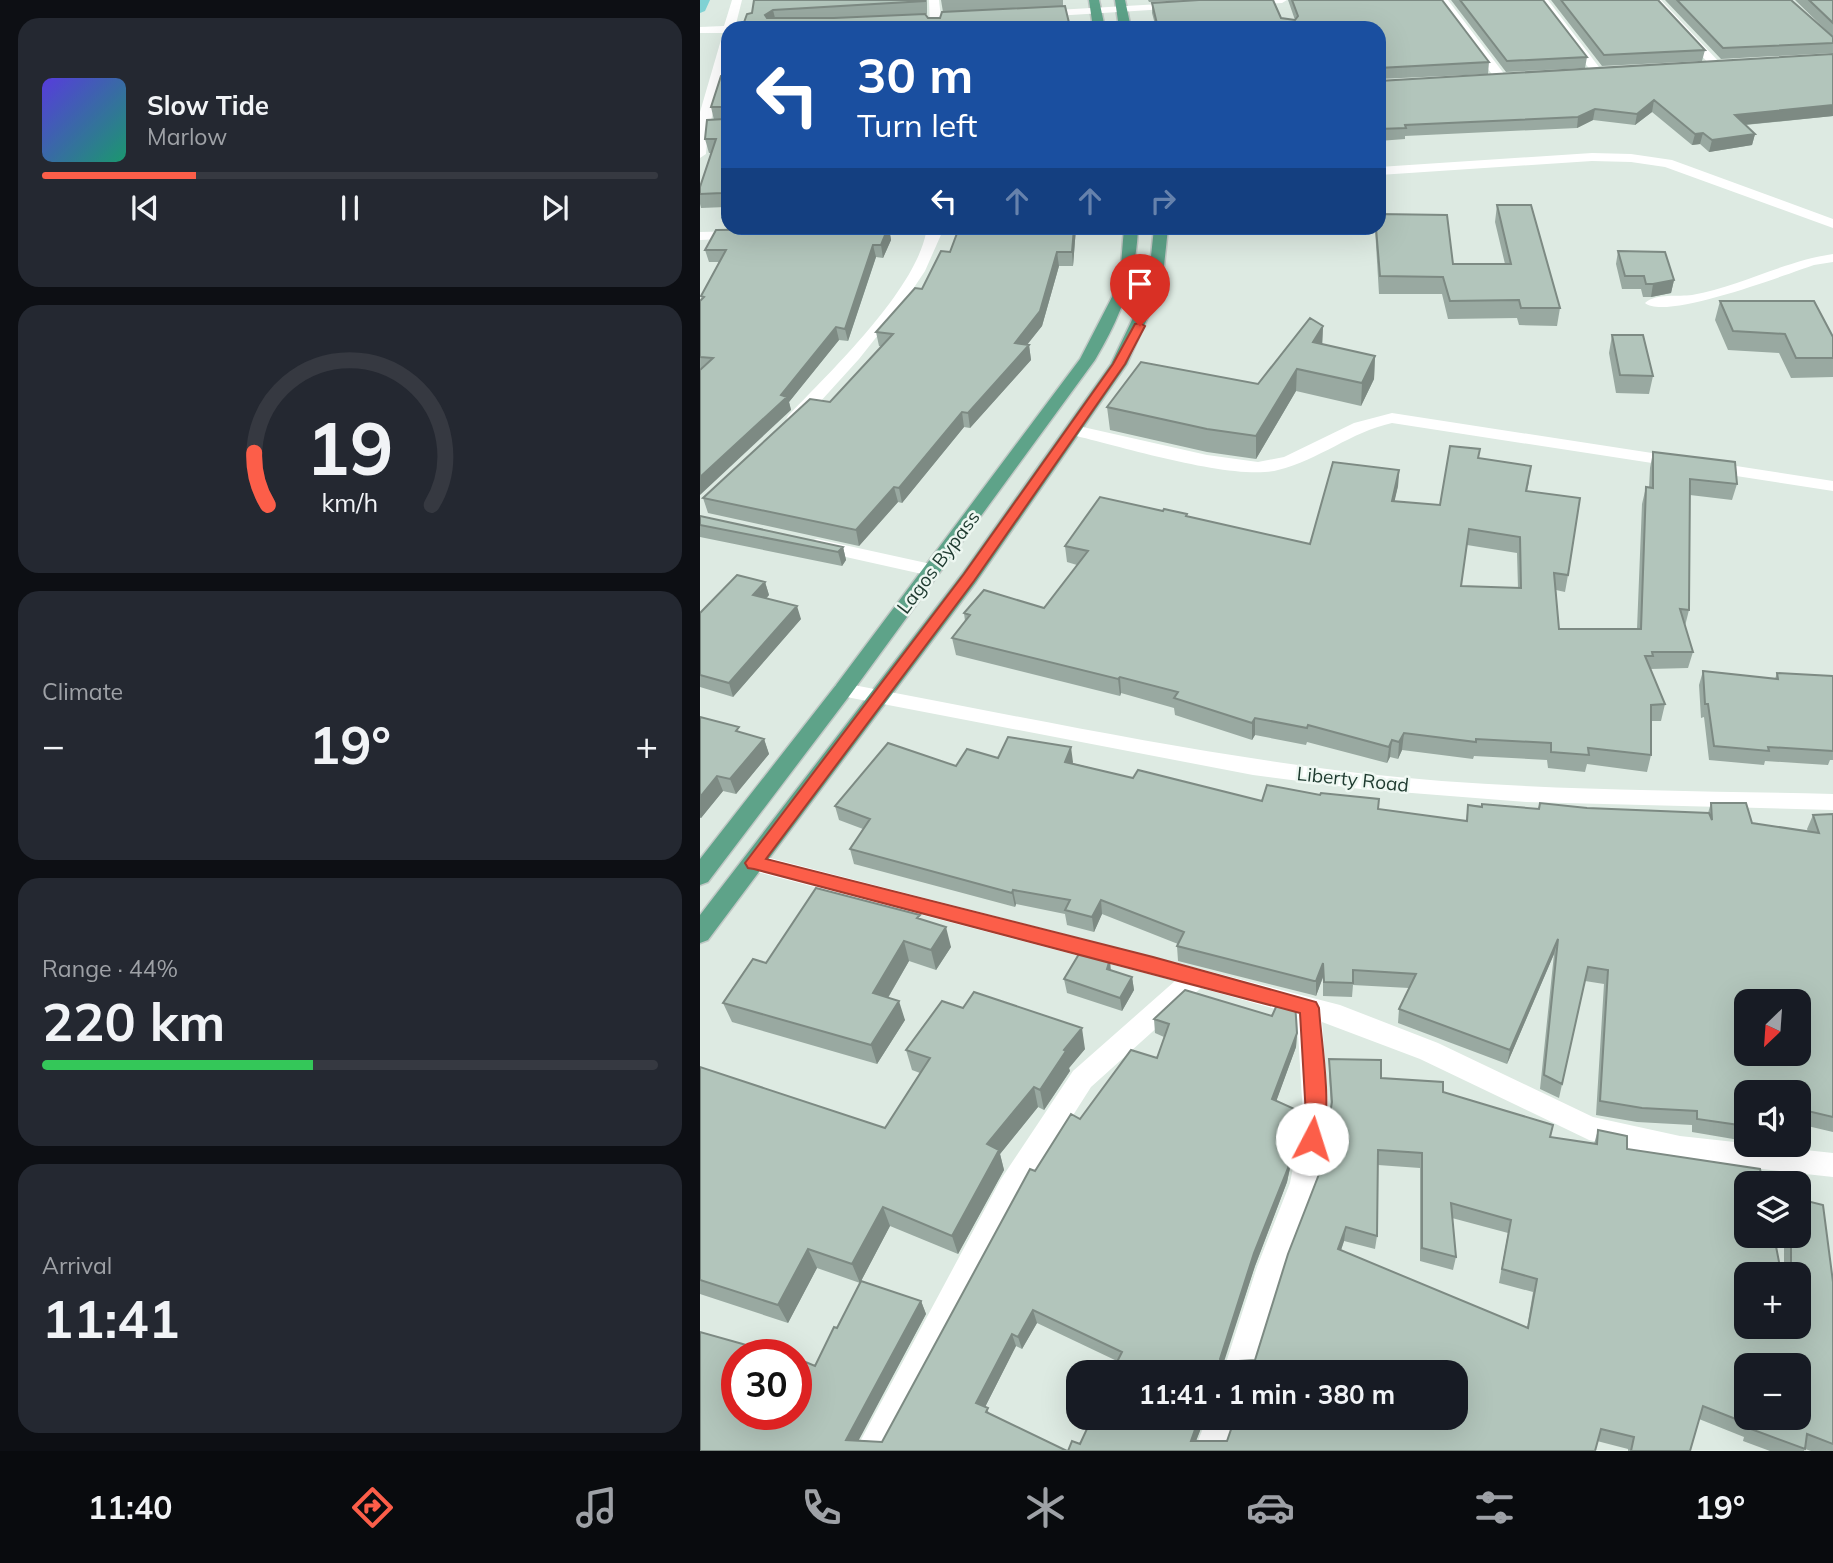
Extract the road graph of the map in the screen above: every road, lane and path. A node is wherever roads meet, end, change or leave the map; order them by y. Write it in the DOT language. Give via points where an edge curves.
graph roads {
  1 [pos="737,0"];
  2 [pos="934,0"];
  3 [pos="1441,0"];
  4 [pos="1542,0"];
  5 [pos="1655,0"];
  6 [pos="1279,2"];
  7 [pos="1238,3"];
  8 [pos="1121,5"];
  9 [pos="1095,6"];
  10 [pos="1186,6"];
  11 [pos="1029,14"];
  12 [pos="949,18"];
  13 [pos="923,20"];
  14 [pos="731,21"];
  15 [pos="926,21"];
  16 [pos="936,21"];
  17 [pos="942,21"];
  18 [pos="700,30"];
  19 [pos="721,30"];
  20 [pos="721,66"];
  21 [pos="1703,66"];
  22 [pos="1584,74"];
  23 [pos="1501,78"];
  24 [pos="1515,78"];
  25 [pos="1487,79"];
  26 [pos="700,154"];
  27 [pos="1386,171"];
  28 [pos="1833,224"];
  29 [pos="754,235"];
  30 [pos="935,235"];
  31 [pos="1131,235"];
  32 [pos="1160,235"];
  33 [pos="700,236"];
  34 [pos="1833,258"];
  35 [pos="1653,303"];
  36 [pos="1074,429"];
  37 [pos="779,436"];
  38 [pos="1833,486"];
  39 [pos="795,541"];
  40 [pos="931,570"];
  41 [pos="843,690"];
  42 [pos="879,698"];
  43 [pos="1833,802"];
  44 [pos="754,863"];
  45 [pos="700,876"];
  46 [pos="700,933"];
  47 [pos="1197,977"];
  48 [pos="1309,1008"];
  49 [pos="1833,1165"];
  50 [pos="1242,1360"];
  51 [pos="1218,1430"];
  52 [pos="871,1451"];
  53 [pos="1210,1451"];
  1 -- 14 [label="street"];
  2 -- 16 [label="street"];
  3 -- 23 [label="street"];
  4 -- 22 [label="street" via="1605,73"];
  5 -- 21 [label="street" via="1723,65"];
  6 -- 7 [label="street"];
  8 -- 9 [label="street"];
  8 -- 10 [label="street"];
  9 -- 11 [label="street"];
  12 -- 17 [label="street"];
  13 -- 15 [label="street"];
  18 -- 19 [label="street"];
  20 -- 26 [label="street"];
  23 -- 24 [label="street"];
  23 -- 25 [label="street"];
  27 -- 28 [label="street" via="1631,158 1667,163"];
  29 -- 33 [label="street"];
  30 -- 37 [label="street" via="926,257 868,341"];
  31 -- 40 [label="main road, Lagos Bypass" via="1124,290 1110,324"];
  32 -- 36 [label="main road, Lagos Bypass" via="1153,292 1140,326"];
  34 -- 35 [label="street" via="1696,299"];
  36 -- 38 [label="street" via="1222,463 1270,468 1346,431 1392,418"];
  36 -- 42 [label="main road, Lagos Bypass"];
  39 -- 40 [label="street"];
  40 -- 41 [label="main road, Lagos Bypass"];
  41 -- 42 [label="street, Liberty Road"];
  41 -- 45 [label="main road, Lagos Bypass"];
  42 -- 43 [label="street, Liberty Road" via="1253,767 1360,781 1526,794"];
  42 -- 44 [label="main road, Lagos Bypass"];
  44 -- 46 [label="main road, Lagos Bypass"];
  44 -- 47 [label="street"];
  47 -- 48 [label="street"];
  47 -- 52 [label="street" via="1082,1079 1011,1188"];
  48 -- 49 [label="street" via="1429,1051 1589,1128 1680,1149"];
  48 -- 50 [label="street" via="1317,1116 1304,1184 1270,1267"];
  51 -- 53 [label="street"];
}
